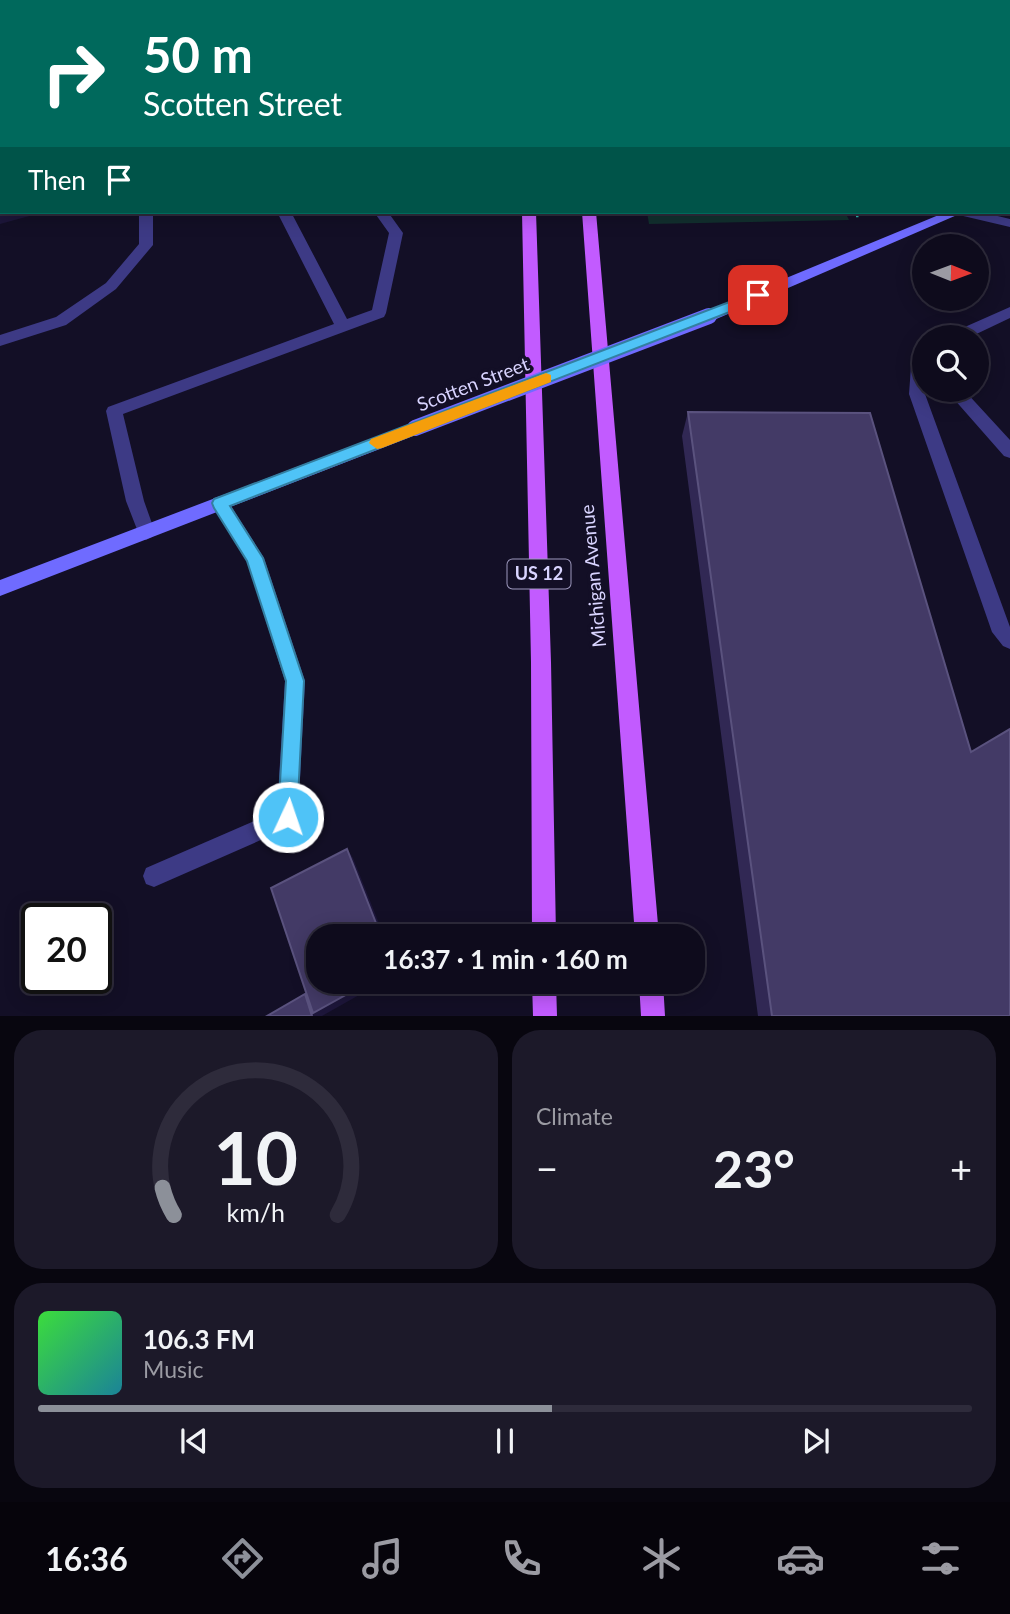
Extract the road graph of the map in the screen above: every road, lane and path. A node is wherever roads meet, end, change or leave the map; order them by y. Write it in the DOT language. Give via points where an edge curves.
graph roads {
  1 [pos="146,214"];
  2 [pos="285,214"];
  3 [pos="382,214"];
  4 [pos="529,214"];
  5 [pos="589,214"];
  6 [pos="952,214"];
  7 [pos="972,214"];
  8 [pos="1010,223"];
  9 [pos="1010,312"];
  10 [pos="982,325"];
  11 [pos="343,326"];
  12 [pos="0,341"];
  13 [pos="920,402"];
  14 [pos="965,402"];
  15 [pos="1010,451"];
  16 [pos="220,503"];
  17 [pos="146,532"];
  18 [pos="0,588"];
  19 [pos="1010,640"];
  20 [pos="154,876"];
  21 [pos="544,924"];
  22 [pos="646,924"];
  23 [pos="544,994"];
  24 [pos="652,994"];
  25 [pos="545,1016"];
  26 [pos="653,1016"];
  1 -- 12 [label="lane" via="146,245 111,285 61,321"];
  2 -- 11 [label="lane"];
  3 -- 11 [label="lane" via="396,233 379,313"];
  4 -- 21 [label="main road, US 12"];
  5 -- 22 [label="main road, Michigan Avenue"];
  6 -- 16 [label="street, Scotten Street, bridge" via="709,316"];
  7 -- 8 [label="lane"];
  9 -- 10 [label="lane"];
  11 -- 17 [label="lane" via="114,411"];
  13 -- 19 [label="lane" via="1002,632"];
  14 -- 15 [label="lane"];
  16 -- 17 [label="street, Scotten Street"];
  16 -- 20 [label="lane" via="255,558 295,681 288,817"];
  17 -- 18 [label="street, Scotten Street"];
  23 -- 25 [label="main road"];
  24 -- 26 [label="main road"];
}
